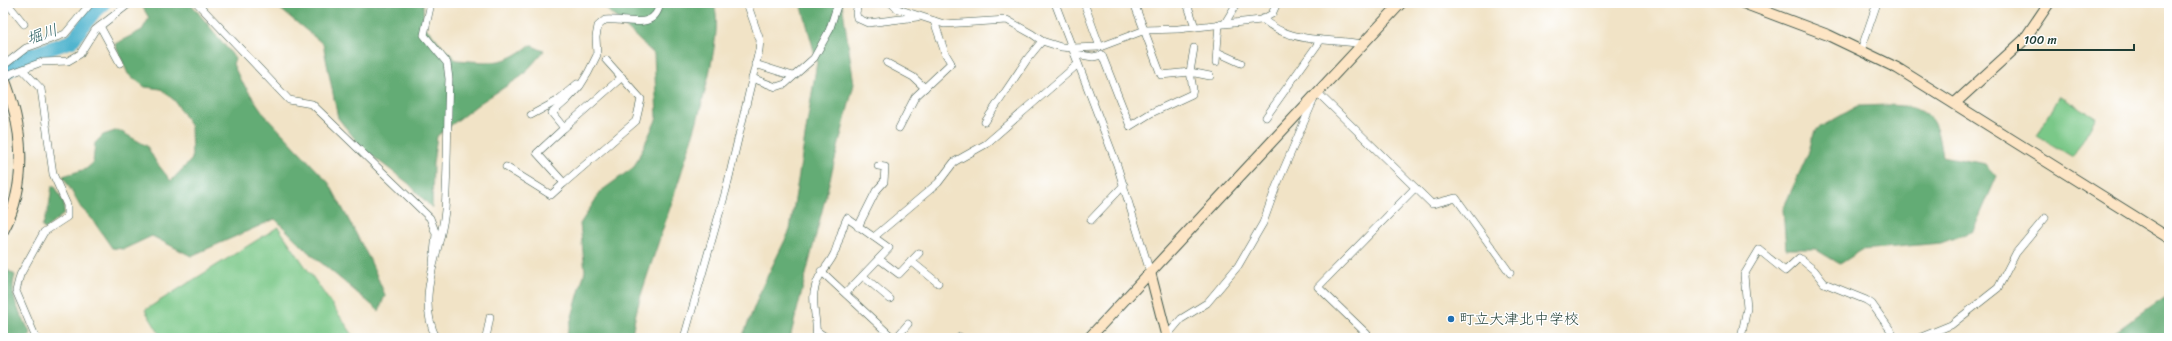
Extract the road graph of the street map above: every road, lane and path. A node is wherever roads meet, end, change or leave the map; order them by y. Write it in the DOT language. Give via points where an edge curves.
graph roads {
  1 [pos="7,3"];
  2 [pos="91,3"];
  3 [pos="130,3"];
  4 [pos="197,3"];
  5 [pos="431,3"];
  6 [pos="660,3"];
  7 [pos="838,3"];
  8 [pos="858,3"];
  9 [pos="891,3"];
  10 [pos="1055,3"];
  11 [pos="1084,3"];
  12 [pos="1134,3"];
  13 [pos="1187,3"];
  14 [pos="1237,3"];
  15 [pos="1278,3"];
  16 [pos="1401,3"];
  17 [pos="1745,3"];
  18 [pos="1877,3"];
  19 [pos="2049,3"];
  20 [pos="749,4"];
  21 [pos="920,16"];
  22 [pos="1262,19"];
  23 [pos="934,21"];
  24 [pos="24,24"];
  25 [pos="1222,24"];
  26 [pos="100,26"];
  27 [pos="1195,27"];
  28 [pos="1146,30"];
  29 [pos="1042,41"];
  30 [pos="1320,41"];
  31 [pos="1362,44"];
  32 [pos="1100,48"];
  33 [pos="1194,48"];
  34 [pos="1861,50"];
  35 [pos="1073,51"];
  36 [pos="1217,52"];
  37 [pos="606,60"];
  38 [pos="1216,62"];
  39 [pos="120,63"];
  40 [pos="887,63"];
  41 [pos="1241,63"];
  42 [pos="755,64"];
  43 [pos="1078,64"];
  44 [pos="3,66"];
  45 [pos="23,70"];
  46 [pos="1190,72"];
  47 [pos="588,73"];
  48 [pos="793,76"];
  49 [pos="1210,76"];
  50 [pos="622,77"];
  51 [pos="752,78"];
  52 [pos="4,82"];
  53 [pos="925,88"];
  54 [pos="1317,92"];
  55 [pos="1955,103"];
  56 [pos="531,115"];
  57 [pos="1266,117"];
  58 [pos="985,122"];
  59 [pos="564,128"];
  60 [pos="899,128"];
  61 [pos="506,167"];
  62 [pos="885,167"];
  63 [pos="564,183"];
  64 [pos="1124,185"];
  65 [pos="1415,188"];
  66 [pos="2044,218"];
  67 [pos="1091,220"];
  68 [pos="858,227"];
  69 [pos="3,231"];
  70 [pos="874,237"];
  71 [pos="2169,238"];
  72 [pos="919,253"];
  73 [pos="879,259"];
  74 [pos="911,261"];
  75 [pos="433,263"];
  76 [pos="821,271"];
  77 [pos="1150,272"];
  78 [pos="1510,273"];
  79 [pos="863,276"];
  80 [pos="938,283"];
  81 [pos="846,293"];
  82 [pos="890,299"];
  83 [pos="490,317"];
  84 [pos="908,324"];
  85 [pos="817,334"];
  86 [pos="892,337"];
  87 [pos="1166,337"];
  88 [pos="36,338"];
  89 [pos="436,338"];
  90 [pos="486,338"];
  91 [pos="684,338"];
  92 [pos="827,338"];
  93 [pos="1089,338"];
  94 [pos="1367,338"];
  95 [pos="1740,338"];
  96 [pos="1896,338"];
  97 [pos="1919,338"];
  1 -- 24 [label="street"];
  2 -- 44 [label="street" via="65,34 26,48"];
  3 -- 26 [label="street"];
  4 -- 75 [label="street" via="288,100 312,104 430,218 436,234"];
  5 -- 75 [label="street" via="424,35 446,63 449,79 445,211 441,240"];
  6 -- 47 [label="street" via="659,12 654,19 646,22 605,20 598,26 597,55"];
  7 -- 48 [label="street" via="829,31 814,58"];
  8 -- 21 [label="street" via="857,18 868,23"];
  9 -- 21 [label="street" via="898,9"];
  10 -- 35 [label="street"];
  11 -- 32 [label="street"];
  12 -- 28 [label="street" via="1141,27"];
  13 -- 27 [label="street"];
  14 -- 25 [label="street"];
  15 -- 22 [label="street" via="1272,14"];
  16 -- 31 [label="street"];
  17 -- 34 [label="street"];
  18 -- 34 [label="street"];
  19 -- 55 [label="street" via="2024,40"];
  20 -- 42 [label="street" via="760,40"];
  21 -- 23 [label="street"];
  22 -- 25 [label="street"];
  22 -- 30 [label="street" via="1281,31"];
  23 -- 29 [label="street" via="944,24 1007,20"];
  23 -- 53 [label="street" via="951,64"];
  25 -- 27 [label="street"];
  25 -- 36 [label="street"];
  26 -- 39 [label="street"];
  26 -- 45 [label="street" via="80,54 68,61 42,62"];
  27 -- 28 [label="street"];
  28 -- 32 [label="street"];
  28 -- 46 [label="street" via="1161,75"];
  29 -- 35 [label="street"];
  29 -- 58 [label="street"];
  30 -- 31 [label="street" via="1341,40"];
  30 -- 57 [label="street"];
  31 -- 54 [label="street"];
  32 -- 35 [label="street"];
  33 -- 46 [label="street"];
  34 -- 55 [label="street" via="1897,68"];
  35 -- 43 [label="street"];
  35 -- 46 [label="street" via="1093,56 1102,55 1130,126 1192,94"];
  36 -- 38 [label="street"];
  36 -- 41 [label="street"];
  37 -- 50 [label="street"];
  40 -- 53 [label="street"];
  42 -- 48 [label="street"];
  42 -- 51 [label="street"];
  43 -- 64 [label="street"];
  43 -- 70 [label="street" via="986,144 954,162 938,183"];
  45 -- 52 [label="street" via="12,73"];
  45 -- 88 [label="street" via="41,89 52,174 67,204 67,217 44,232 20,275 16,291"];
  46 -- 49 [label="street"];
  47 -- 56 [label="street" via="557,100"];
  47 -- 59 [label="street" via="580,86 552,113"];
  48 -- 51 [label="street" via="785,84 776,87"];
  50 -- 59 [label="street"];
  50 -- 63 [label="street" via="641,99 636,122"];
  51 -- 91 [label="street" via="726,190"];
  52 -- 69 [label="street" via="16,116 20,142 20,170 15,197"];
  53 -- 60 [label="street" via="915,97"];
  54 -- 65 [label="street"];
  54 -- 77 [label="street"];
  54 -- 87 [label="street" via="1263,223 1238,266 1206,303 1185,316"];
  55 -- 71 [label="street"];
  59 -- 63 [label="street" via="537,153"];
  61 -- 63 [label="street" via="551,195"];
  62 -- 68 [label="street" via="884,182 876,191"];
  64 -- 67 [label="street"];
  64 -- 77 [label="street"];
  65 -- 78 [label="street" via="1432,204 1456,198"];
  65 -- 94 [label="street" via="1318,287 1367,334"];
  66 -- 97 [label="street" via="2016,253 1998,288 1951,325"];
  68 -- 70 [label="street"];
  68 -- 76 [label="street" via="847,218 834,254"];
  70 -- 73 [label="street" via="889,248"];
  72 -- 74 [label="street"];
  73 -- 74 [label="street" via="899,274"];
  73 -- 79 [label="street"];
  74 -- 80 [label="street"];
  75 -- 89 [label="street" via="427,291 430,327"];
  76 -- 81 [label="street"];
  76 -- 85 [label="street" via="814,291 813,307"];
  77 -- 87 [label="street"];
  77 -- 93 [label="street"];
  79 -- 81 [label="street"];
  79 -- 82 [label="street"];
  81 -- 86 [label="street"];
  83 -- 90 [label="street"];
  84 -- 86 [label="street"];
  85 -- 92 [label="street"];
  95 -- 96 [label="street" via="1747,308 1744,275 1759,250 1785,271 1799,258 1814,270 1824,283 1866,300"];
}
